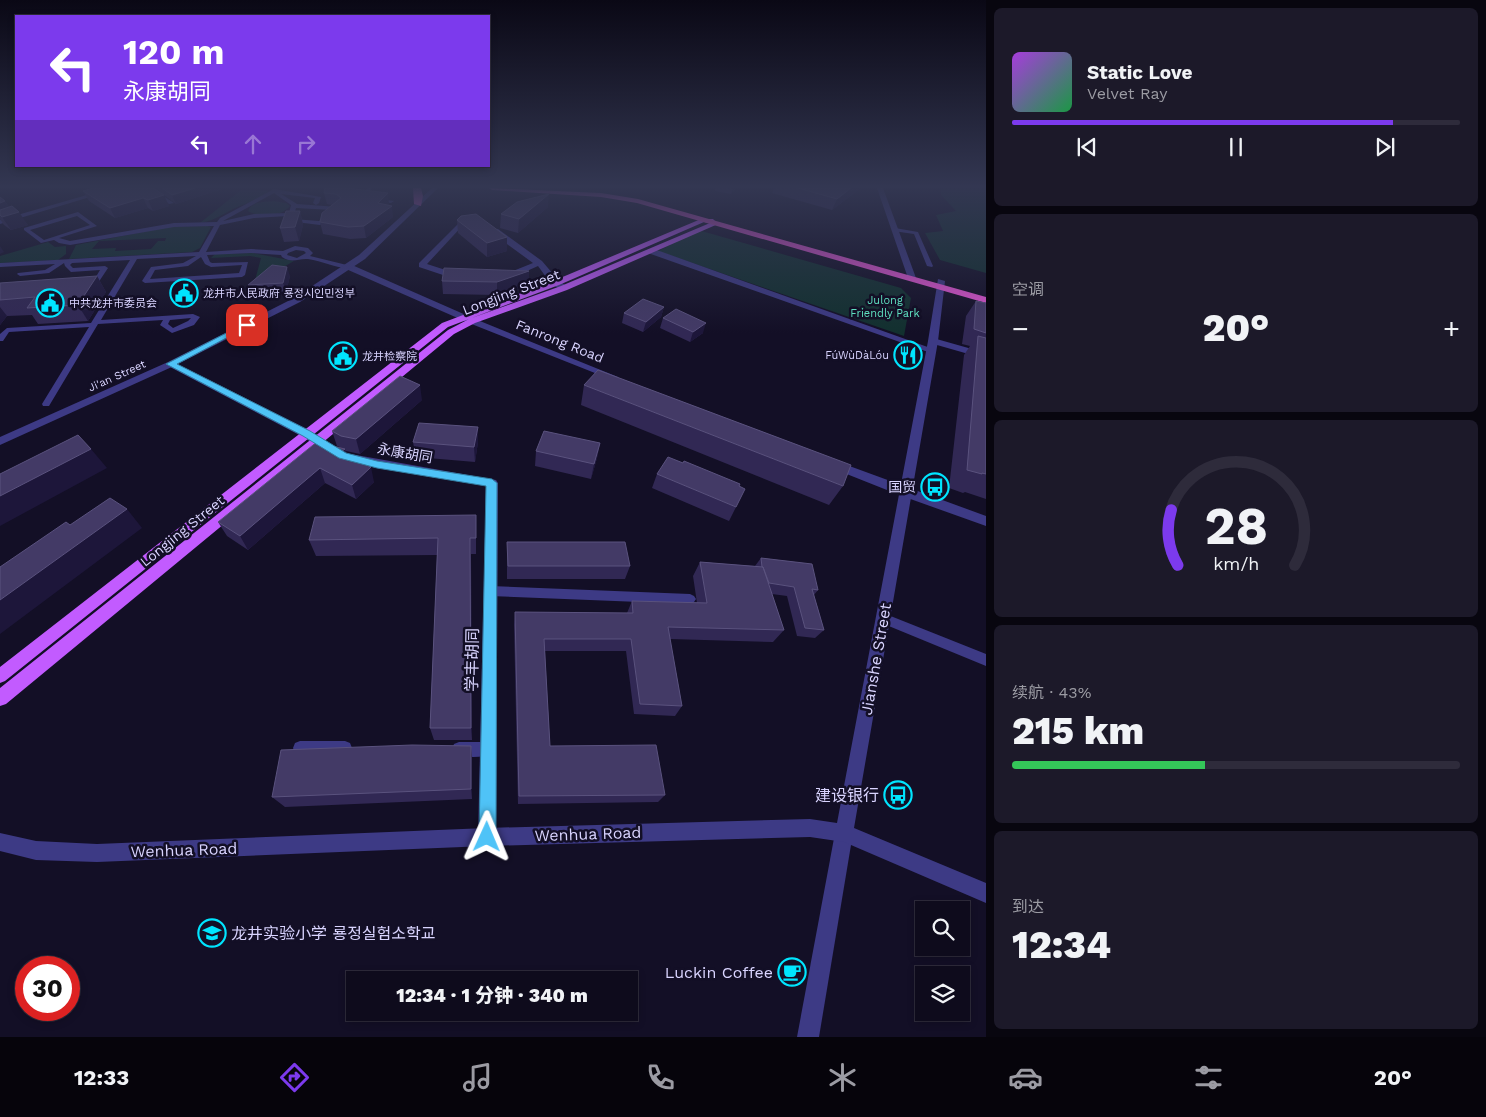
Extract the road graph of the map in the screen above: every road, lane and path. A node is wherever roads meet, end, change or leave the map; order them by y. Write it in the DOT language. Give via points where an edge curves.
graph roads {
  1 [pos="35,236"];
  2 [pos="59,236"];
  3 [pos="108,236"];
  4 [pos="211,236"];
  5 [pos="383,236"];
  6 [pos="449,236"];
  7 [pos="503,236"];
  8 [pos="675,236"];
  9 [pos="681,236"];
  10 [pos="764,236"];
  11 [pos="897,236"];
  12 [pos="917,236"];
  13 [pos="54,238"];
  14 [pos="651,252"];
  15 [pos="203,254"];
  16 [pos="285,254"];
  17 [pos="135,257"];
  18 [pos="306,257"];
  19 [pos="298,260"];
  20 [pos="70,261"];
  21 [pos="62,262"];
  22 [pos="538,263"];
  23 [pos="0,265"];
  24 [pos="930,266"];
  25 [pos="350,267"];
  26 [pos="287,268"];
  27 [pos="911,275"];
  28 [pos="469,277"];
  29 [pos="501,278"];
  30 [pos="14,281"];
  31 [pos="76,283"];
  32 [pos="941,283"];
  33 [pos="560,286"];
  34 [pos="986,294"];
  35 [pos="986,300"];
  36 [pos="168,317"];
  37 [pos="467,319"];
  38 [pos="95,323"];
  39 [pos="0,339"];
  40 [pos="932,345"];
  41 [pos="986,356"];
  42 [pos="171,364"];
  43 [pos="620,380"];
  44 [pos="46,404"];
  45 [pos="312,437"];
  46 [pos="0,441"];
  47 [pos="823,460"];
  48 [pos="492,483"];
  49 [pos="906,493"];
  50 [pos="986,521"];
  51 [pos="490,591"];
  52 [pos="690,598"];
  53 [pos="883,618"];
  54 [pos="986,660"];
  55 [pos="0,676"];
  56 [pos="0,698"];
  57 [pos="300,748"];
  58 [pos="360,748"];
  59 [pos="449,749"];
  60 [pos="488,749"];
  61 [pos="844,833"];
  62 [pos="487,837"];
  63 [pos="0,842"];
  64 [pos="986,893"];
  65 [pos="808,1037"];
  1 -- 13 [label="lane" via="43,242"];
  2 -- 13 [label="lane"];
  3 -- 13 [label="lane" via="70,243"];
  4 -- 15 [label="lane"];
  5 -- 25 [label="street, Ji'an Street"];
  6 -- 28 [label="street" via="422,265 453,276"];
  7 -- 22 [label="street"];
  8 -- 33 [label="main road, Longjing Street"];
  9 -- 14 [label="main road, Longjing Street"];
  10 -- 27 [label="highway"];
  11 -- 27 [label="street"];
  12 -- 24 [label="lane"];
  14 -- 33 [label="main road, Longjing Street"];
  14 -- 40 [label="street"];
  15 -- 15 [label="lane" via="186,266 154,265 145,281 242,275 246,262 211,265"];
  15 -- 16 [label="lane" via="251,250"];
  15 -- 17 [label="lane"];
  16 -- 18 [label="lane" via="291,249 303,248 310,252"];
  16 -- 19 [label="lane" via="286,258"];
  17 -- 20 [label="lane"];
  17 -- 38 [label="lane"];
  18 -- 19 [label="lane"];
  18 -- 25 [label="lane"];
  19 -- 26 [label="lane"];
  20 -- 21 [label="lane"];
  20 -- 31 [label="lane" via="68,268 71,270 105,268 96,282"];
  21 -- 23 [label="lane"];
  21 -- 30 [label="lane" via="47,272 22,272"];
  22 -- 29 [label="street"];
  22 -- 33 [label="street"];
  25 -- 37 [label="street, Fanrong Road"];
  25 -- 42 [label="street, Ji'an Street" via="297,300"];
  27 -- 32 [label="highway"];
  32 -- 34 [label="highway"];
  32 -- 35 [label="highway"];
  32 -- 40 [label="street, Jianshe Street"];
  33 -- 37 [label="main road, Longjing Street"];
  36 -- 38 [label="lane"];
  37 -- 43 [label="street, Fanrong Road"];
  37 -- 45 [label="main road, Longjing Street"];
  38 -- 39 [label="lane" via="7,330"];
  38 -- 44 [label="lane"];
  40 -- 41 [label="street"];
  40 -- 49 [label="street, Jianshe Street"];
  42 -- 45 [label="street, 永康胡同"];
  42 -- 46 [label="street, Ji'an Street"];
  45 -- 48 [label="street, 永康胡同" via="342,456"];
  45 -- 55 [label="main road, Longjing Street"];
  45 -- 56 [label="main road, Longjing Street"];
  47 -- 49 [label="street"];
  48 -- 51 [label="street, 学丰胡同"];
  49 -- 50 [label="street"];
  49 -- 53 [label="street, Jianshe Street"];
  51 -- 52 [label="lane"];
  51 -- 60 [label="street, 学丰胡同"];
  53 -- 54 [label="lane"];
  53 -- 61 [label="street, Jianshe Street"];
  57 -- 58 [label="lane"];
  59 -- 60 [label="lane"];
  60 -- 62 [label="street, 学丰胡同"];
  61 -- 62 [label="street, Wenhua Road" via="810,828"];
  61 -- 64 [label="street, Wenhua Road"];
  61 -- 65 [label="street, Jianshe Street"];
  62 -- 63 [label="street, Wenhua Road" via="98,853 17,848"];
}
